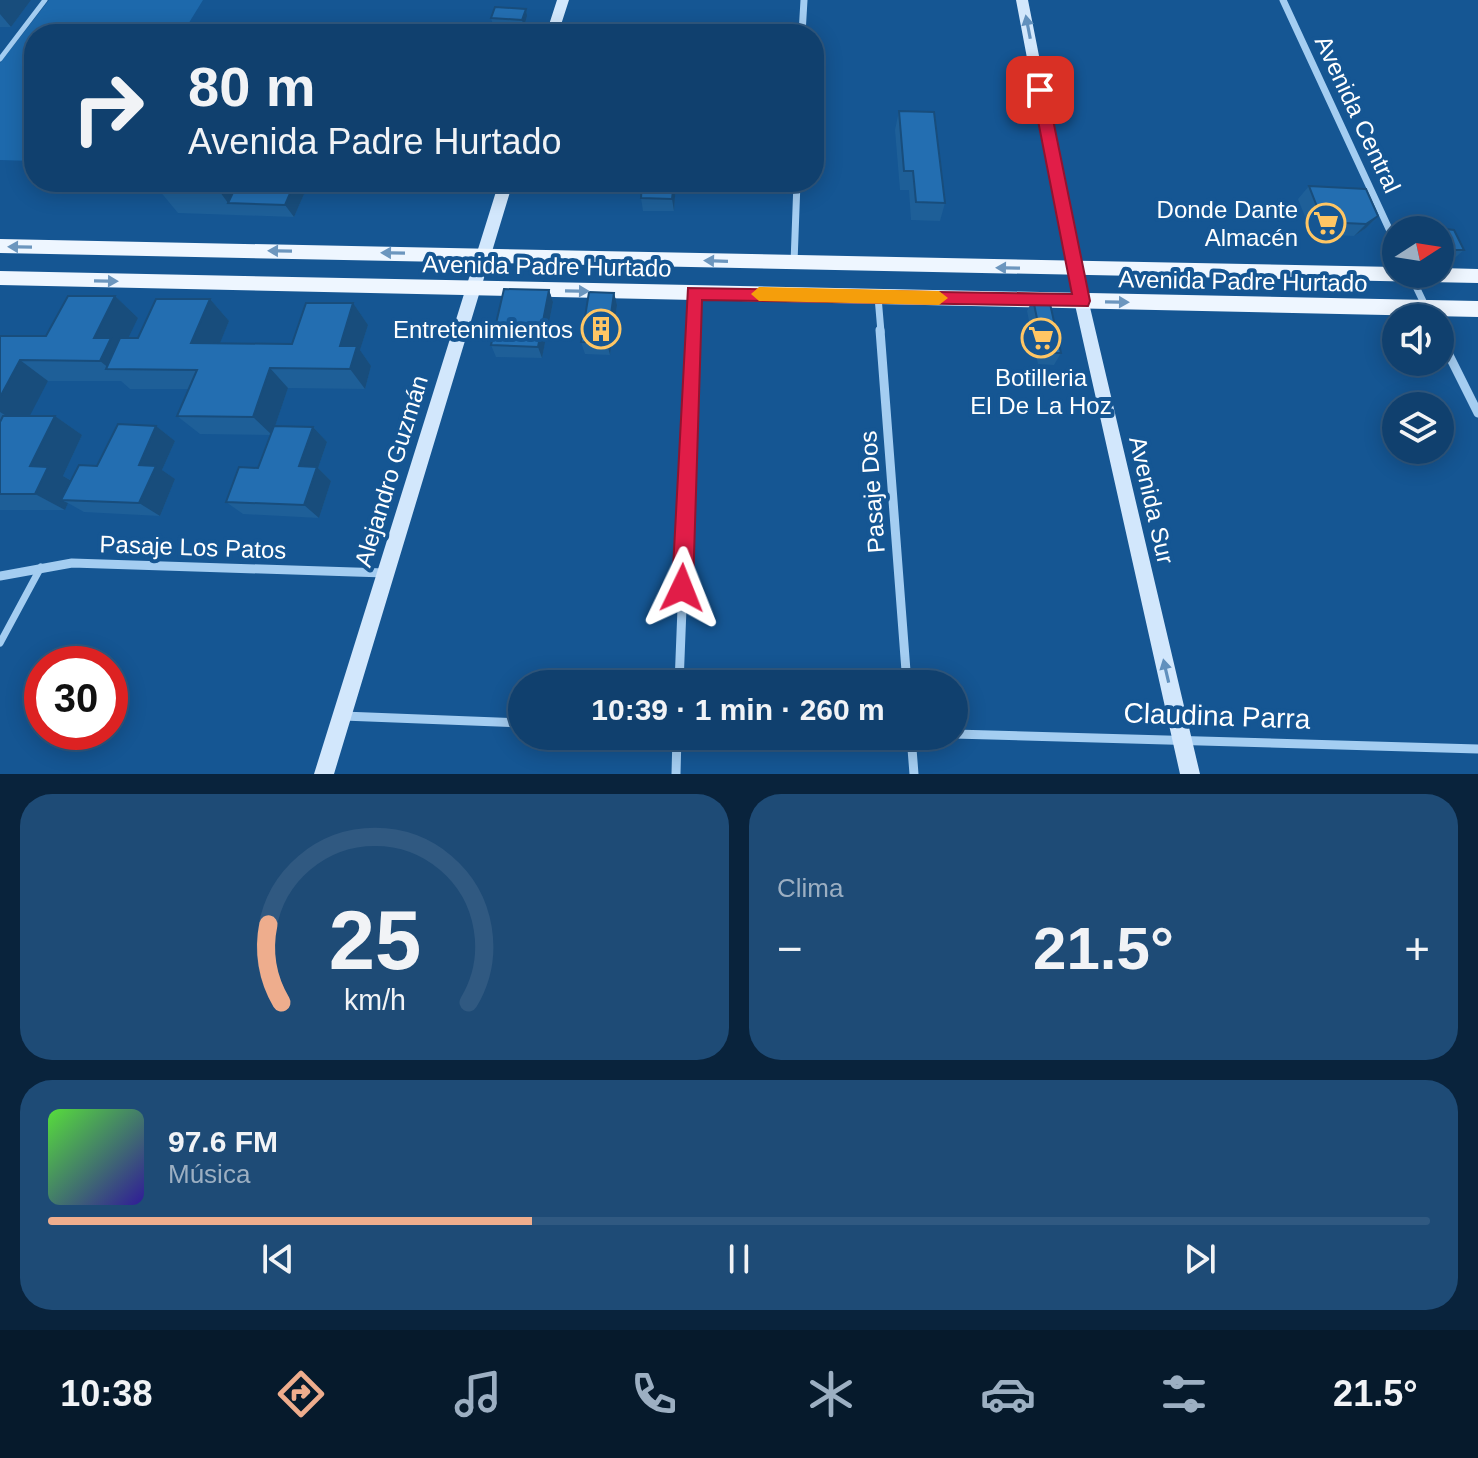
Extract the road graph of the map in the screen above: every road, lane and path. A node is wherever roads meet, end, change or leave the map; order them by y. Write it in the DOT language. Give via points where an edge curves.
graph roads {
  1 [pos="45,0"];
  2 [pos="563,0"];
  3 [pos="804,0"];
  4 [pos="1022,0"];
  5 [pos="1283,0"];
  6 [pos="27,24"];
  7 [pos="555,24"];
  8 [pos="803,24"];
  9 [pos="24,28"];
  10 [pos="0,59"];
  11 [pos="503,192"];
  12 [pos="797,192"];
  13 [pos="1383,216"];
  14 [pos="0,246"];
  15 [pos="483,254"];
  16 [pos="794,263"];
  17 [pos="1074,269"];
  18 [pos="1382,274"];
  19 [pos="1454,276"];
  20 [pos="1478,276"];
  21 [pos="0,278"];
  22 [pos="471,289"];
  23 [pos="694,293"];
  24 [pos="878,297"];
  25 [pos="1082,301"];
  26 [pos="1478,309"];
  27 [pos="1382,311"];
  28 [pos="1454,311"];
  29 [pos="1454,365"];
  30 [pos="1478,413"];
  31 [pos="41,567"];
  32 [pos="385,573"];
  33 [pos="0,576"];
  34 [pos="0,643"];
  35 [pos="680,670"];
  36 [pos="906,670"];
  37 [pos="342,716"];
  38 [pos="508,722"];
  39 [pos="968,734"];
  40 [pos="1181,739"];
  41 [pos="1478,749"];
  42 [pos="677,750"];
  43 [pos="912,750"];
  44 [pos="324,774"];
  45 [pos="676,774"];
  46 [pos="914,774"];
  47 [pos="1190,774"];
  1 -- 6 [label="lane"];
  2 -- 7 [label="street"];
  3 -- 8 [label="street"];
  17 -- 4 [label="street, Avenida Sur, one-way"];
  5 -- 13 [label="street, Avenida Central"];
  9 -- 10 [label="lane"];
  11 -- 15 [label="street, Alejandro Guzmán"];
  12 -- 16 [label="street"];
  15 -- 14 [label="main road, Avenida Padre Hurtado, one-way"];
  16 -- 15 [label="main road, Avenida Padre Hurtado, one-way"];
  15 -- 22 [label="street, Alejandro Guzmán"];
  17 -- 16 [label="main road, Avenida Padre Hurtado, one-way"];
  17 -- 18 [label="main road, Avenida Padre Hurtado"];
  17 -- 25 [label="street, Avenida Sur"];
  19 -- 20 [label="main road, Avenida Padre Hurtado"];
  21 -- 22 [label="main road, Avenida Padre Hurtado, one-way"];
  22 -- 23 [label="main road, Avenida Padre Hurtado, one-way"];
  22 -- 32 [label="street, Alejandro Guzmán"];
  23 -- 24 [label="main road, Avenida Padre Hurtado"];
  23 -- 35 [label="street"];
  24 -- 25 [label="main road, Avenida Padre Hurtado"];
  24 -- 36 [label="street, Pasaje Dos"];
  25 -- 27 [label="main road, Avenida Padre Hurtado, one-way"];
  40 -- 25 [label="street, Avenida Sur, one-way"];
  26 -- 28 [label="main road, Avenida Padre Hurtado"];
  29 -- 30 [label="street"];
  31 -- 32 [label="street, Pasaje Los Patos" via="102,564"];
  31 -- 33 [label="street, Pasaje Los Patos"];
  31 -- 34 [label="lane"];
  32 -- 37 [label="street, Alejandro Guzmán"];
  37 -- 38 [label="street"];
  37 -- 44 [label="street, Alejandro Guzmán"];
  39 -- 40 [label="street, Claudina Parra"];
  40 -- 41 [label="street, Claudina Parra"];
  40 -- 47 [label="street, Avenida Sur"];
  42 -- 45 [label="street"];
  43 -- 46 [label="street"];
}
